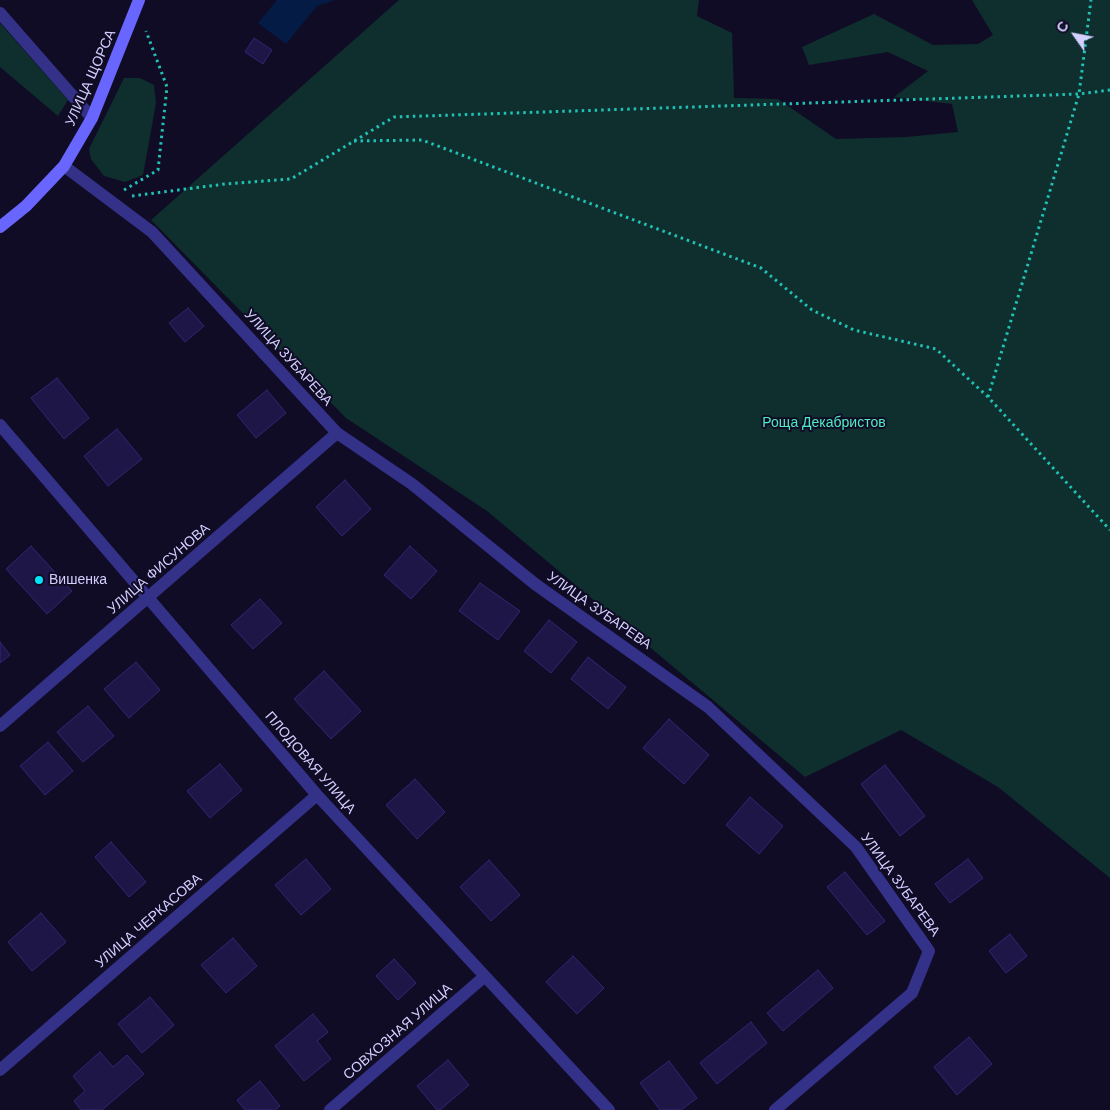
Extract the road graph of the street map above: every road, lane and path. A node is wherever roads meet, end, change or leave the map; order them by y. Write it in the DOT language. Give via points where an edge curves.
graph roads {
  1 [pos="139,0"];
  2 [pos="1091,0"];
  3 [pos="0,13"];
  4 [pos="145,33"];
  5 [pos="1110,90"];
  6 [pos="1079,94"];
  7 [pos="92,118"];
  8 [pos="354,141"];
  9 [pos="64,166"];
  10 [pos="108,199"];
  11 [pos="0,227"];
  12 [pos="988,397"];
  13 [pos="0,425"];
  14 [pos="337,433"];
  15 [pos="1110,530"];
  16 [pos="148,598"];
  17 [pos="0,726"];
  18 [pos="317,795"];
  19 [pos="484,977"];
  20 [pos="0,1070"];
  21 [pos="330,1110"];
  22 [pos="609,1110"];
  23 [pos="775,1110"];
  1 -- 7 [label="main road, УЛИЦА ЩОРСА"];
  2 -- 6 [label="path"];
  3 -- 7 [label="street"];
  4 -- 10 [label="path" via="167,87 158,170"];
  5 -- 6 [label="path"];
  6 -- 8 [label="path" via="394,117"];
  6 -- 12 [label="path"];
  7 -- 9 [label="main road, УЛИЦА ЩОРСА"];
  8 -- 10 [label="path" via="291,179"];
  8 -- 12 [label="path" via="422,140 762,268 812,310 854,330 936,348"];
  9 -- 10 [label="street, УЛИЦА ЗУБАРЕВА"];
  9 -- 11 [label="main road, УЛИЦА ЩОРСА" via="26,206"];
  10 -- 14 [label="street, УЛИЦА ЗУБАРЕВА" via="152,232"];
  12 -- 15 [label="path"];
  13 -- 16 [label="street, ПЛОДОВАЯ УЛИЦА"];
  14 -- 16 [label="street, УЛИЦА ФИСУНОВА"];
  14 -- 23 [label="street, УЛИЦА ЗУБАРЕВА" via="412,484 535,584 708,706 856,847 929,951 912,992"];
  16 -- 17 [label="street, УЛИЦА ФИСУНОВА"];
  16 -- 18 [label="street, ПЛОДОВАЯ УЛИЦА"];
  18 -- 19 [label="street, ПЛОДОВАЯ УЛИЦА"];
  18 -- 20 [label="street, УЛИЦА ЧЕРКАСОВА"];
  19 -- 21 [label="street, СОВХОЗНАЯ УЛИЦА"];
  19 -- 22 [label="street, ПЛОДОВАЯ УЛИЦА"];
}
